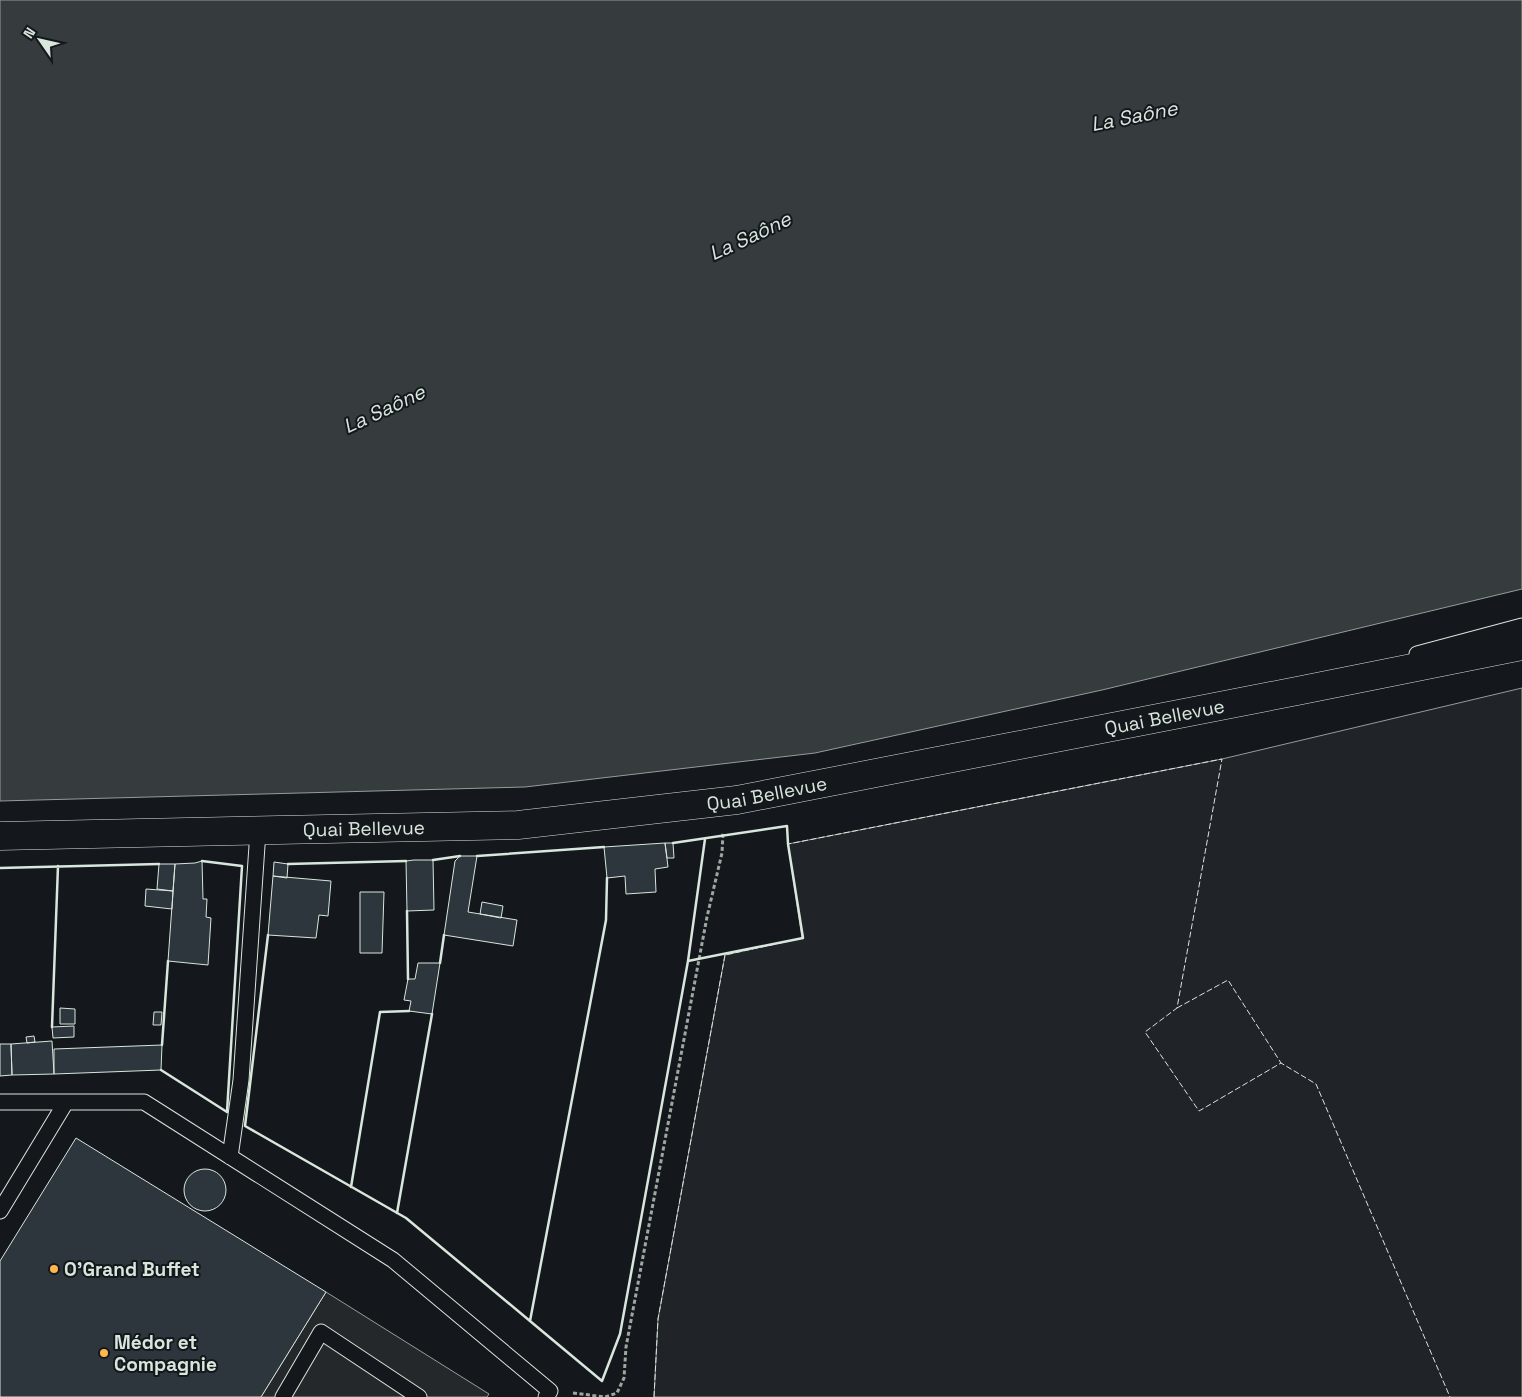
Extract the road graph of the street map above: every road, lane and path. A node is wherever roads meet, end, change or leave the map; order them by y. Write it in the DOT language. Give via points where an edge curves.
graph roads {
  1 [pos="1522,626"];
  2 [pos="1522,646"];
  3 [pos="1229,704"];
  4 [pos="724,801"];
  5 [pos="258,831"];
  6 [pos="0,836"];
  7 [pos="0,1102"];
  8 [pos="66,1102"];
  9 [pos="230,1157"];
  10 [pos="0,1211"];
  11 [pos="548,1394"];
  12 [pos="283,1397"];
  13 [pos="419,1397"];
  1 -- 3 [label="lane"];
  2 -- 3 [label="street, Quai Bellevue"];
  3 -- 4 [label="street, Quai Bellevue"];
  4 -- 5 [label="street, Quai Bellevue" via="518,824"];
  4 -- 11 [label="path" via="722,853 705,926 628,1338 624,1378 617,1393 604,1397"];
  5 -- 6 [label="street, Quai Bellevue"];
  5 -- 9 [label="lane" via="241,1080"];
  7 -- 8 [label="lane"];
  8 -- 9 [label="lane" via="144,1102"];
  8 -- 10 [label="lane"];
  9 -- 11 [label="lane" via="393,1260"];
  12 -- 13 [label="lane" via="321,1332"];
}
